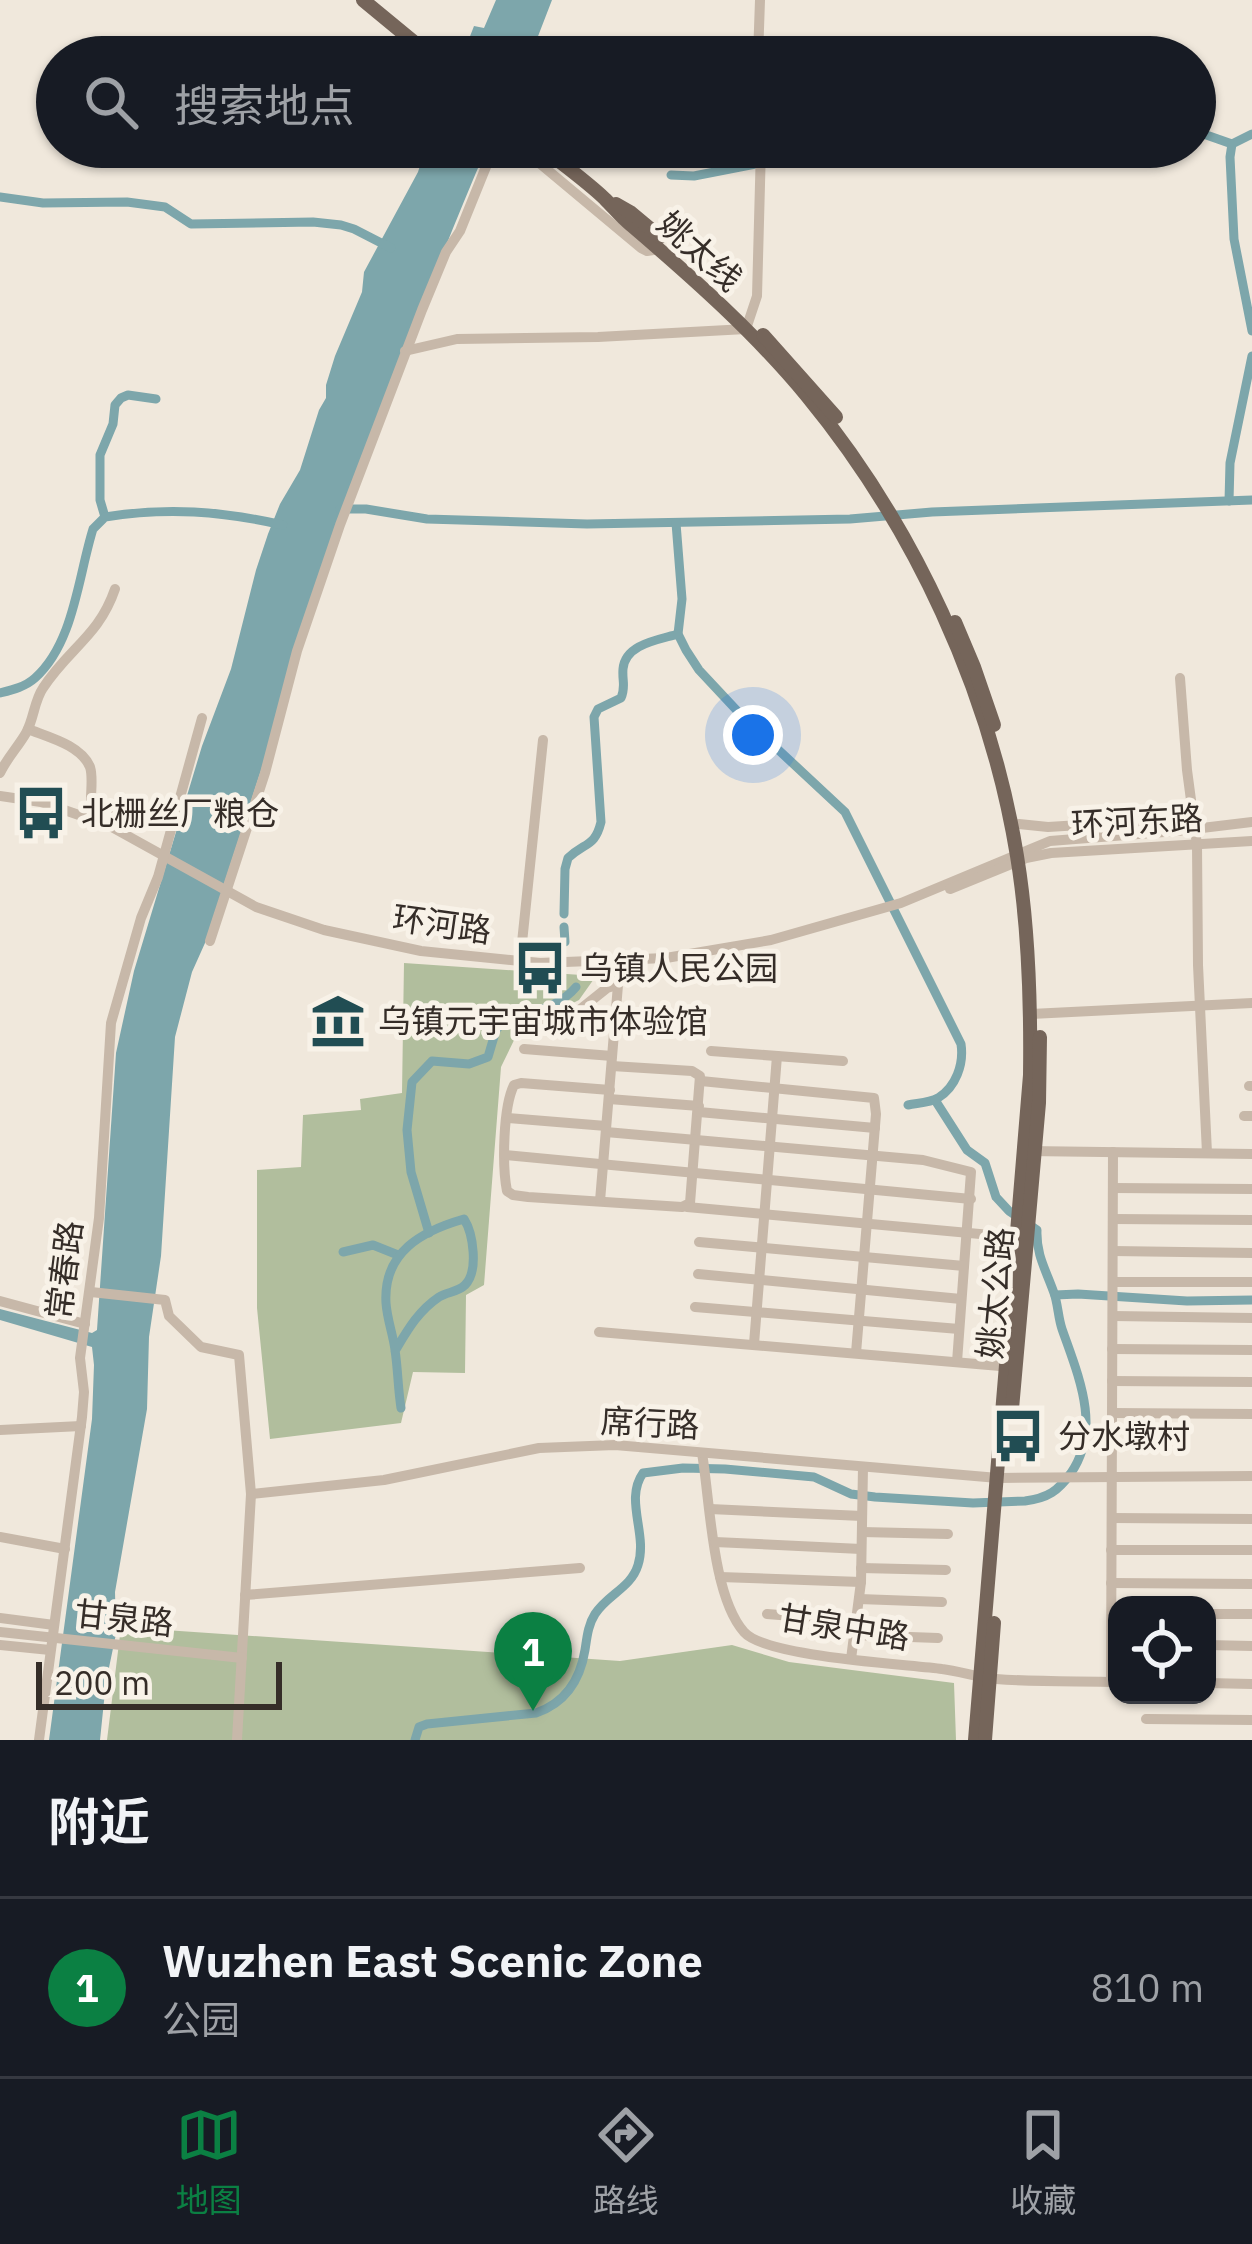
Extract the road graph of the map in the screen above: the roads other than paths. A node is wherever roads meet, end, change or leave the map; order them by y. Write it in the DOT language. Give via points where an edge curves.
graph roads {
  1 [pos="363,0"];
  2 [pos="760,0"];
  3 [pos="407,36"];
  4 [pos="759,36"];
  5 [pos="486,168"];
  6 [pos="545,168"];
  7 [pos="567,168"];
  8 [pos="760,168"];
  9 [pos="605,200"];
  10 [pos="660,249"];
  11 [pos="748,325"];
  12 [pos="405,351"];
  13 [pos="909,537"];
  14 [pos="115,589"];
  15 [pos="1180,678"];
  16 [pos="202,718"];
  17 [pos="28,729"];
  18 [pos="543,740"];
  19 [pos="0,772"];
  20 [pos="0,796"];
  21 [pos="176,813"];
  22 [pos="1252,822"];
  23 [pos="1018,824"];
  24 [pos="1218,824"];
  25 [pos="1252,841"];
  26 [pos="1197,844"];
  27 [pos="1021,856"];
  28 [pos="210,941"];
  29 [pos="620,961"];
  30 [pos="520,962"];
  31 [pos="617,985"];
  32 [pos="1252,1003"];
  33 [pos="1200,1005"];
  34 [pos="1035,1014"];
  35 [pos="572,1016"];
  36 [pos="596,1017"];
  37 [pos="544,1022"];
  38 [pos="524,1049"];
  39 [pos="712,1051"];
  40 [pos="777,1056"];
  41 [pos="612,1061"];
  42 [pos="843,1061"];
  43 [pos="701,1081"];
  44 [pos="774,1088"];
  45 [pos="609,1094"];
  46 [pos="699,1109"];
  47 [pos="507,1118"];
  48 [pos="772,1119"];
  49 [pos="874,1128"];
  50 [pos="606,1129"];
  51 [pos="697,1140"];
  52 [pos="770,1147"];
  53 [pos="1030,1151"];
  54 [pos="1113,1152"];
  55 [pos="1207,1153"];
  56 [pos="1252,1154"];
  57 [pos="506,1155"];
  58 [pos="872,1156"];
  59 [pos="603,1165"];
  60 [pos="694,1173"];
  61 [pos="767,1180"];
  62 [pos="1113,1188"];
  63 [pos="1252,1189"];
  64 [pos="869,1190"];
  65 [pos="971,1199"];
  66 [pos="600,1201"];
  67 [pos="687,1207"];
  68 [pos="764,1214"];
  69 [pos="1113,1219"];
  70 [pos="1252,1220"];
  71 [pos="867,1224"];
  72 [pos="968,1233"];
  73 [pos="1021,1238"];
  74 [pos="699,1242"];
  75 [pos="761,1247"];
  76 [pos="1113,1251"];
  77 [pos="1252,1253"];
  78 [pos="864,1257"];
  79 [pos="964,1266"];
  80 [pos="698,1274"];
  81 [pos="759,1280"];
  82 [pos="1252,1282"];
  83 [pos="1113,1286"];
  84 [pos="861,1289"];
  85 [pos="91,1292"];
  86 [pos="961,1299"];
  87 [pos="0,1301"];
  88 [pos="695,1307"];
  89 [pos="756,1312"];
  90 [pos="1113,1312"];
  91 [pos="1252,1318"];
  92 [pos="859,1321"];
  93 [pos="85,1326"];
  94 [pos="959,1329"];
  95 [pos="599,1332"];
  96 [pos="754,1344"];
  97 [pos="1112,1349"];
  98 [pos="1252,1350"];
  99 [pos="856,1353"];
  100 [pos="956,1362"];
  101 [pos="1011,1367"];
  102 [pos="1112,1381"];
  103 [pos="1252,1382"];
  104 [pos="1112,1413"];
  105 [pos="1252,1414"];
  106 [pos="81,1426"];
  107 [pos="0,1430"];
  108 [pos="0,1440"];
  109 [pos="703,1457"];
  110 [pos="863,1467"];
  111 [pos="1252,1477"];
  112 [pos="1003,1478"];
  113 [pos="1112,1479"];
  114 [pos="251,1493"];
  115 [pos="710,1509"];
  116 [pos="862,1511"];
  117 [pos="1112,1518"];
  118 [pos="1252,1519"];
  119 [pos="862,1532"];
  120 [pos="948,1534"];
  121 [pos="0,1537"];
  122 [pos="715,1542"];
  123 [pos="861,1549"];
  124 [pos="65,1550"];
  125 [pos="1111,1550"];
  126 [pos="1252,1550"];
  127 [pos="580,1568"];
  128 [pos="861,1568"];
  129 [pos="946,1570"];
  130 [pos="720,1577"];
  131 [pos="860,1582"];
  132 [pos="1111,1583"];
  133 [pos="1252,1584"];
  134 [pos="245,1595"];
  135 [pos="1112,1596"];
  136 [pos="859,1599"];
  137 [pos="942,1602"];
  138 [pos="767,1614"];
  139 [pos="1216,1614"];
  140 [pos="1252,1615"];
  141 [pos="0,1618"];
  142 [pos="856,1621"];
  143 [pos="53,1625"];
  144 [pos="0,1632"];
  145 [pos="854,1635"];
  146 [pos="938,1639"];
  147 [pos="0,1645"];
  148 [pos="1216,1645"];
  149 [pos="1252,1646"];
  150 [pos="50,1650"];
  151 [pos="242,1658"];
  152 [pos="851,1659"];
  153 [pos="985,1677"];
  154 [pos="1108,1682"];
  155 [pos="1216,1684"];
  156 [pos="1252,1684"];
  157 [pos="1146,1719"];
  158 [pos="1252,1720"];
  159 [pos="39,1740"];
  160 [pos="237,1740"];
  161 [pos="975,1740"];
  162 [pos="985,1740"];
  1 -- 3 [label="main road"];
  2 -- 4 [label="street"];
  5 -- 12 [label="street"];
  6 -- 10 [label="street" via="641,248"];
  7 -- 9 [label="main road"];
  8 -- 11 [label="street" via="757,296"];
  9 -- 10 [label="main road, 姚太线"];
  9 -- 11 [label="main road, 姚太线" via="644,224"];
  10 -- 11 [label="main road, 姚太线"];
  11 -- 12 [label="street" via="457,339"];
  11 -- 13 [label="main road, 姚太线"];
  12 -- 28 [label="street" via="297,651"];
  13 -- 23 [label="main road, 姚太线" via="974,667"];
  13 -- 27 [label="main road, 姚太线" via="972,690"];
  14 -- 17 [label="street" via="98,626 40,691"];
  15 -- 26 [label="street"];
  16 -- 21 [label="street, 常春路"];
  17 -- 19 [label="street"];
  17 -- 21 [label="street" via="82,756 91,769 91,799 148,823"];
  18 -- 30 [label="street"];
  20 -- 30 [label="street, 环河路" via="86,816 285,918 353,938"];
  21 -- 85 [label="street, 常春路" via="110,1023"];
  22 -- 24 [label="street, 环河路"];
  23 -- 24 [label="street"];
  23 -- 27 [label="main road, 姚太线"];
  24 -- 27 [label="street, 环河路" via="1050,841"];
  25 -- 26 [label="street, 环河东路"];
  26 -- 27 [label="street, 环河东路"];
  26 -- 33 [label="street"];
  27 -- 29 [label="street, 环河路" via="883,909 735,947"];
  27 -- 34 [label="main road, 姚太公路"];
  29 -- 30 [label="street, 环河路"];
  29 -- 31 [label="street"];
  31 -- 35 [label="street"];
  31 -- 41 [label="street"];
  32 -- 33 [label="street"];
  33 -- 34 [label="street"];
  33 -- 55 [label="street"];
  34 -- 53 [label="main road, 姚太公路"];
  35 -- 36 [label="street"];
  35 -- 37 [label="street"];
  38 -- 41 [label="street"];
  39 -- 40 [label="street"];
  40 -- 42 [label="street"];
  40 -- 44 [label="street"];
  41 -- 43 [label="street" via="698,1072"];
  41 -- 45 [label="street"];
  43 -- 44 [label="street"];
  43 -- 46 [label="street"];
  44 -- 48 [label="street"];
  44 -- 49 [label="street" via="869,1096"];
  45 -- 46 [label="street"];
  45 -- 47 [label="street" via="521,1083 511,1090"];
  45 -- 50 [label="street"];
  46 -- 48 [label="street"];
  46 -- 51 [label="street"];
  47 -- 50 [label="street"];
  47 -- 57 [label="street"];
  48 -- 49 [label="street"];
  48 -- 52 [label="street"];
  49 -- 58 [label="street"];
  50 -- 51 [label="street"];
  50 -- 59 [label="street"];
  51 -- 52 [label="street"];
  51 -- 60 [label="street"];
  52 -- 58 [label="street"];
  52 -- 61 [label="street"];
  53 -- 54 [label="street"];
  53 -- 73 [label="main road, 姚太公路"];
  54 -- 55 [label="street"];
  54 -- 62 [label="street"];
  55 -- 56 [label="street"];
  57 -- 59 [label="street"];
  57 -- 66 [label="street" via="505,1185 513,1195"];
  58 -- 64 [label="street"];
  58 -- 65 [label="street" via="967,1169"];
  59 -- 60 [label="street"];
  59 -- 66 [label="street"];
  60 -- 61 [label="street"];
  60 -- 67 [label="street"];
  61 -- 64 [label="street"];
  61 -- 68 [label="street"];
  62 -- 63 [label="street"];
  62 -- 69 [label="street"];
  64 -- 65 [label="street"];
  64 -- 71 [label="street"];
  65 -- 72 [label="street"];
  66 -- 67 [label="street"];
  67 -- 68 [label="street"];
  68 -- 71 [label="street"];
  68 -- 75 [label="street"];
  69 -- 70 [label="street"];
  69 -- 76 [label="street"];
  71 -- 72 [label="street"];
  71 -- 78 [label="street"];
  72 -- 73 [label="street"];
  72 -- 79 [label="street"];
  73 -- 101 [label="main road, 姚太公路"];
  74 -- 75 [label="street"];
  75 -- 78 [label="street"];
  75 -- 81 [label="street"];
  76 -- 77 [label="street"];
  76 -- 83 [label="street"];
  78 -- 79 [label="street"];
  78 -- 84 [label="street"];
  79 -- 86 [label="street"];
  80 -- 81 [label="street"];
  81 -- 84 [label="street"];
  81 -- 89 [label="street"];
  82 -- 83 [label="street"];
  83 -- 90 [label="street"];
  84 -- 86 [label="street"];
  84 -- 92 [label="street"];
  85 -- 93 [label="street, 常春路"];
  85 -- 114 [label="street" via="165,1300 201,1347 239,1355"];
  86 -- 94 [label="street"];
  87 -- 93 [label="street"];
  88 -- 89 [label="street"];
  89 -- 92 [label="street"];
  89 -- 96 [label="street"];
  90 -- 91 [label="street"];
  90 -- 97 [label="street"];
  92 -- 94 [label="street"];
  92 -- 99 [label="street"];
  93 -- 106 [label="street, 常春路"];
  94 -- 100 [label="street"];
  95 -- 96 [label="street"];
  96 -- 99 [label="street"];
  97 -- 98 [label="street"];
  97 -- 102 [label="street"];
  99 -- 100 [label="street"];
  100 -- 101 [label="street"];
  101 -- 112 [label="main road, 姚太公路"];
  102 -- 103 [label="street"];
  102 -- 104 [label="street"];
  104 -- 105 [label="street"];
  104 -- 113 [label="street"];
  106 -- 107 [label="street"];
  106 -- 124 [label="street, 常春路"];
  107 -- 108 [label="street"];
  109 -- 110 [label="street, 席行路"];
  109 -- 114 [label="street, 席行路" via="616,1445 538,1448 384,1480"];
  109 -- 115 [label="street, 甘泉中路"];
  110 -- 112 [label="street, 席行路"];
  110 -- 116 [label="street"];
  111 -- 113 [label="street, 席行路"];
  112 -- 113 [label="street, 席行路"];
  112 -- 153 [label="main road, 姚太公路"];
  113 -- 117 [label="street"];
  114 -- 134 [label="street"];
  115 -- 116 [label="street"];
  115 -- 122 [label="street, 甘泉中路"];
  116 -- 119 [label="street"];
  117 -- 118 [label="street"];
  117 -- 125 [label="street"];
  119 -- 120 [label="street"];
  119 -- 123 [label="street"];
  121 -- 124 [label="street"];
  122 -- 123 [label="street"];
  122 -- 130 [label="street, 甘泉中路"];
  123 -- 128 [label="street"];
  124 -- 143 [label="street, 常春路"];
  125 -- 126 [label="street"];
  125 -- 132 [label="street"];
  127 -- 134 [label="street"];
  128 -- 129 [label="street"];
  128 -- 131 [label="street"];
  130 -- 131 [label="street"];
  130 -- 152 [label="street, 甘泉中路" via="746,1636"];
  131 -- 136 [label="street"];
  132 -- 133 [label="street"];
  132 -- 135 [label="street"];
  134 -- 151 [label="street"];
  136 -- 137 [label="street"];
  136 -- 142 [label="street"];
  138 -- 142 [label="street"];
  139 -- 140 [label="street"];
  141 -- 143 [label="street"];
  142 -- 145 [label="street"];
  143 -- 150 [label="street, 常春路"];
  144 -- 151 [label="street, 甘泉路"];
  145 -- 146 [label="street"];
  145 -- 152 [label="street"];
  147 -- 150 [label="street"];
  148 -- 149 [label="street"];
  150 -- 159 [label="street, 常春路"];
  151 -- 160 [label="street"];
  152 -- 153 [label="street, 甘泉中路"];
  153 -- 154 [label="street, 甘泉中路"];
  153 -- 161 [label="main road, 姚太公路"];
  153 -- 162 [label="main road, 姚太公路"];
  155 -- 156 [label="street"];
  157 -- 158 [label="street"];
}
